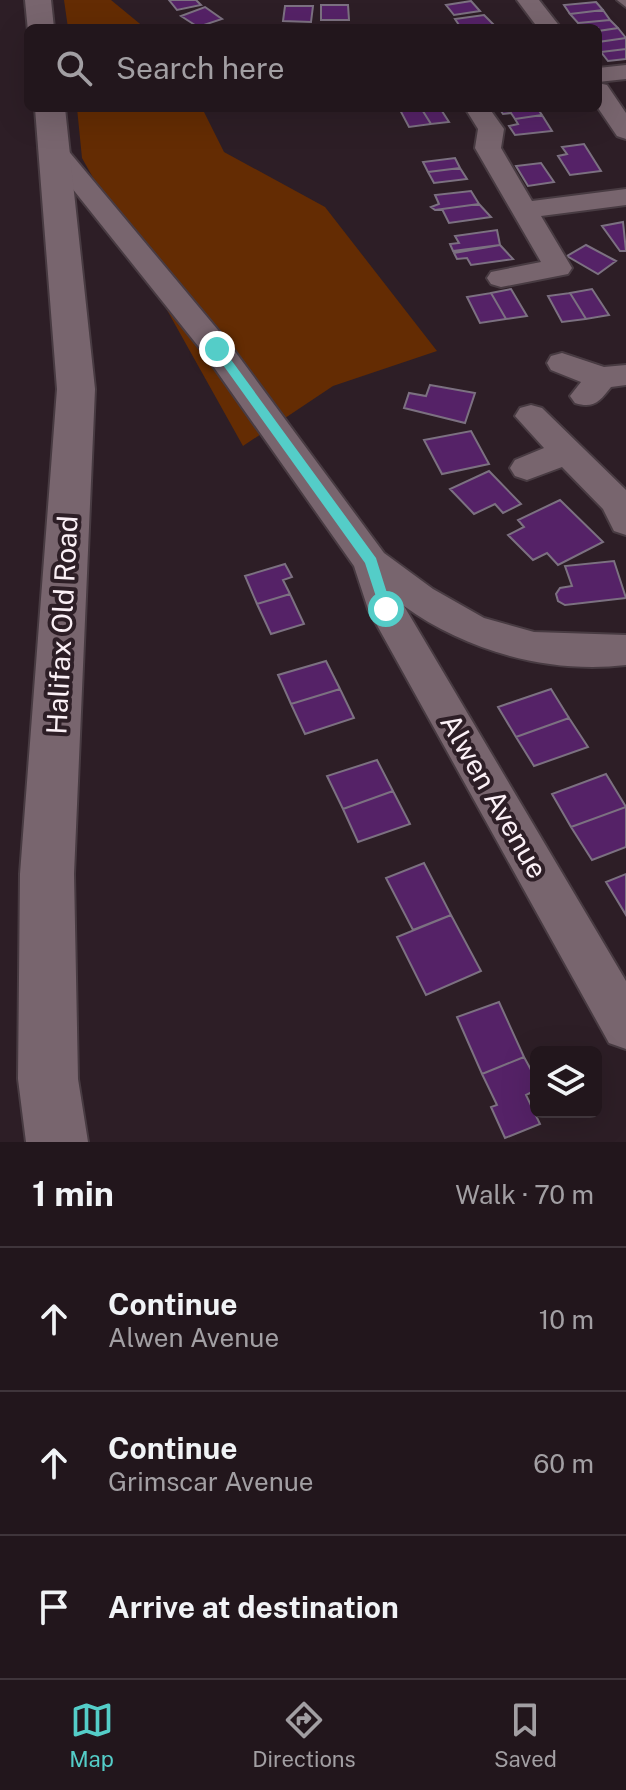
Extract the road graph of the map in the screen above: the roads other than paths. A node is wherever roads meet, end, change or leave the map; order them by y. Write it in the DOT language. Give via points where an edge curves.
graph roads {
  1 [pos="38,0"];
  2 [pos="528,0"];
  3 [pos="40,24"];
  4 [pos="547,24"];
  5 [pos="626,72"];
  6 [pos="602,75"];
  7 [pos="602,96"];
  8 [pos="51,112"];
  9 [pos="480,112"];
  10 [pos="626,131"];
  11 [pos="57,153"];
  12 [pos="626,197"];
  13 [pos="527,210"];
  14 [pos="501,278"];
  15 [pos="562,363"];
  16 [pos="604,383"];
  17 [pos="531,416"];
  18 [pos="567,452"];
  19 [pos="527,468"];
  20 [pos="626,522"];
  21 [pos="371,562"];
  22 [pos="626,650"];
  23 [pos="626,1026"];
  24 [pos="57,1142"];
  1 -- 3 [label="street"];
  2 -- 4 [label="street"];
  5 -- 6 [label="street"];
  7 -- 10 [label="street"];
  8 -- 11 [label="street, Halifax Old Road"];
  9 -- 13 [label="street" via="491,129 488,148"];
  11 -- 21 [label="street" via="217,349"];
  11 -- 24 [label="street, Halifax Old Road" via="76,389 47,874 48,1079"];
  12 -- 13 [label="street"];
  13 -- 14 [label="street" via="558,268"];
  15 -- 16 [label="street"];
  17 -- 18 [label="street"];
  18 -- 19 [label="street"];
  18 -- 20 [label="street" via="618,503"];
  21 -- 22 [label="street" via="473,630 534,647"];
  21 -- 23 [label="street, Alwen Avenue" via="386,609"];
}
